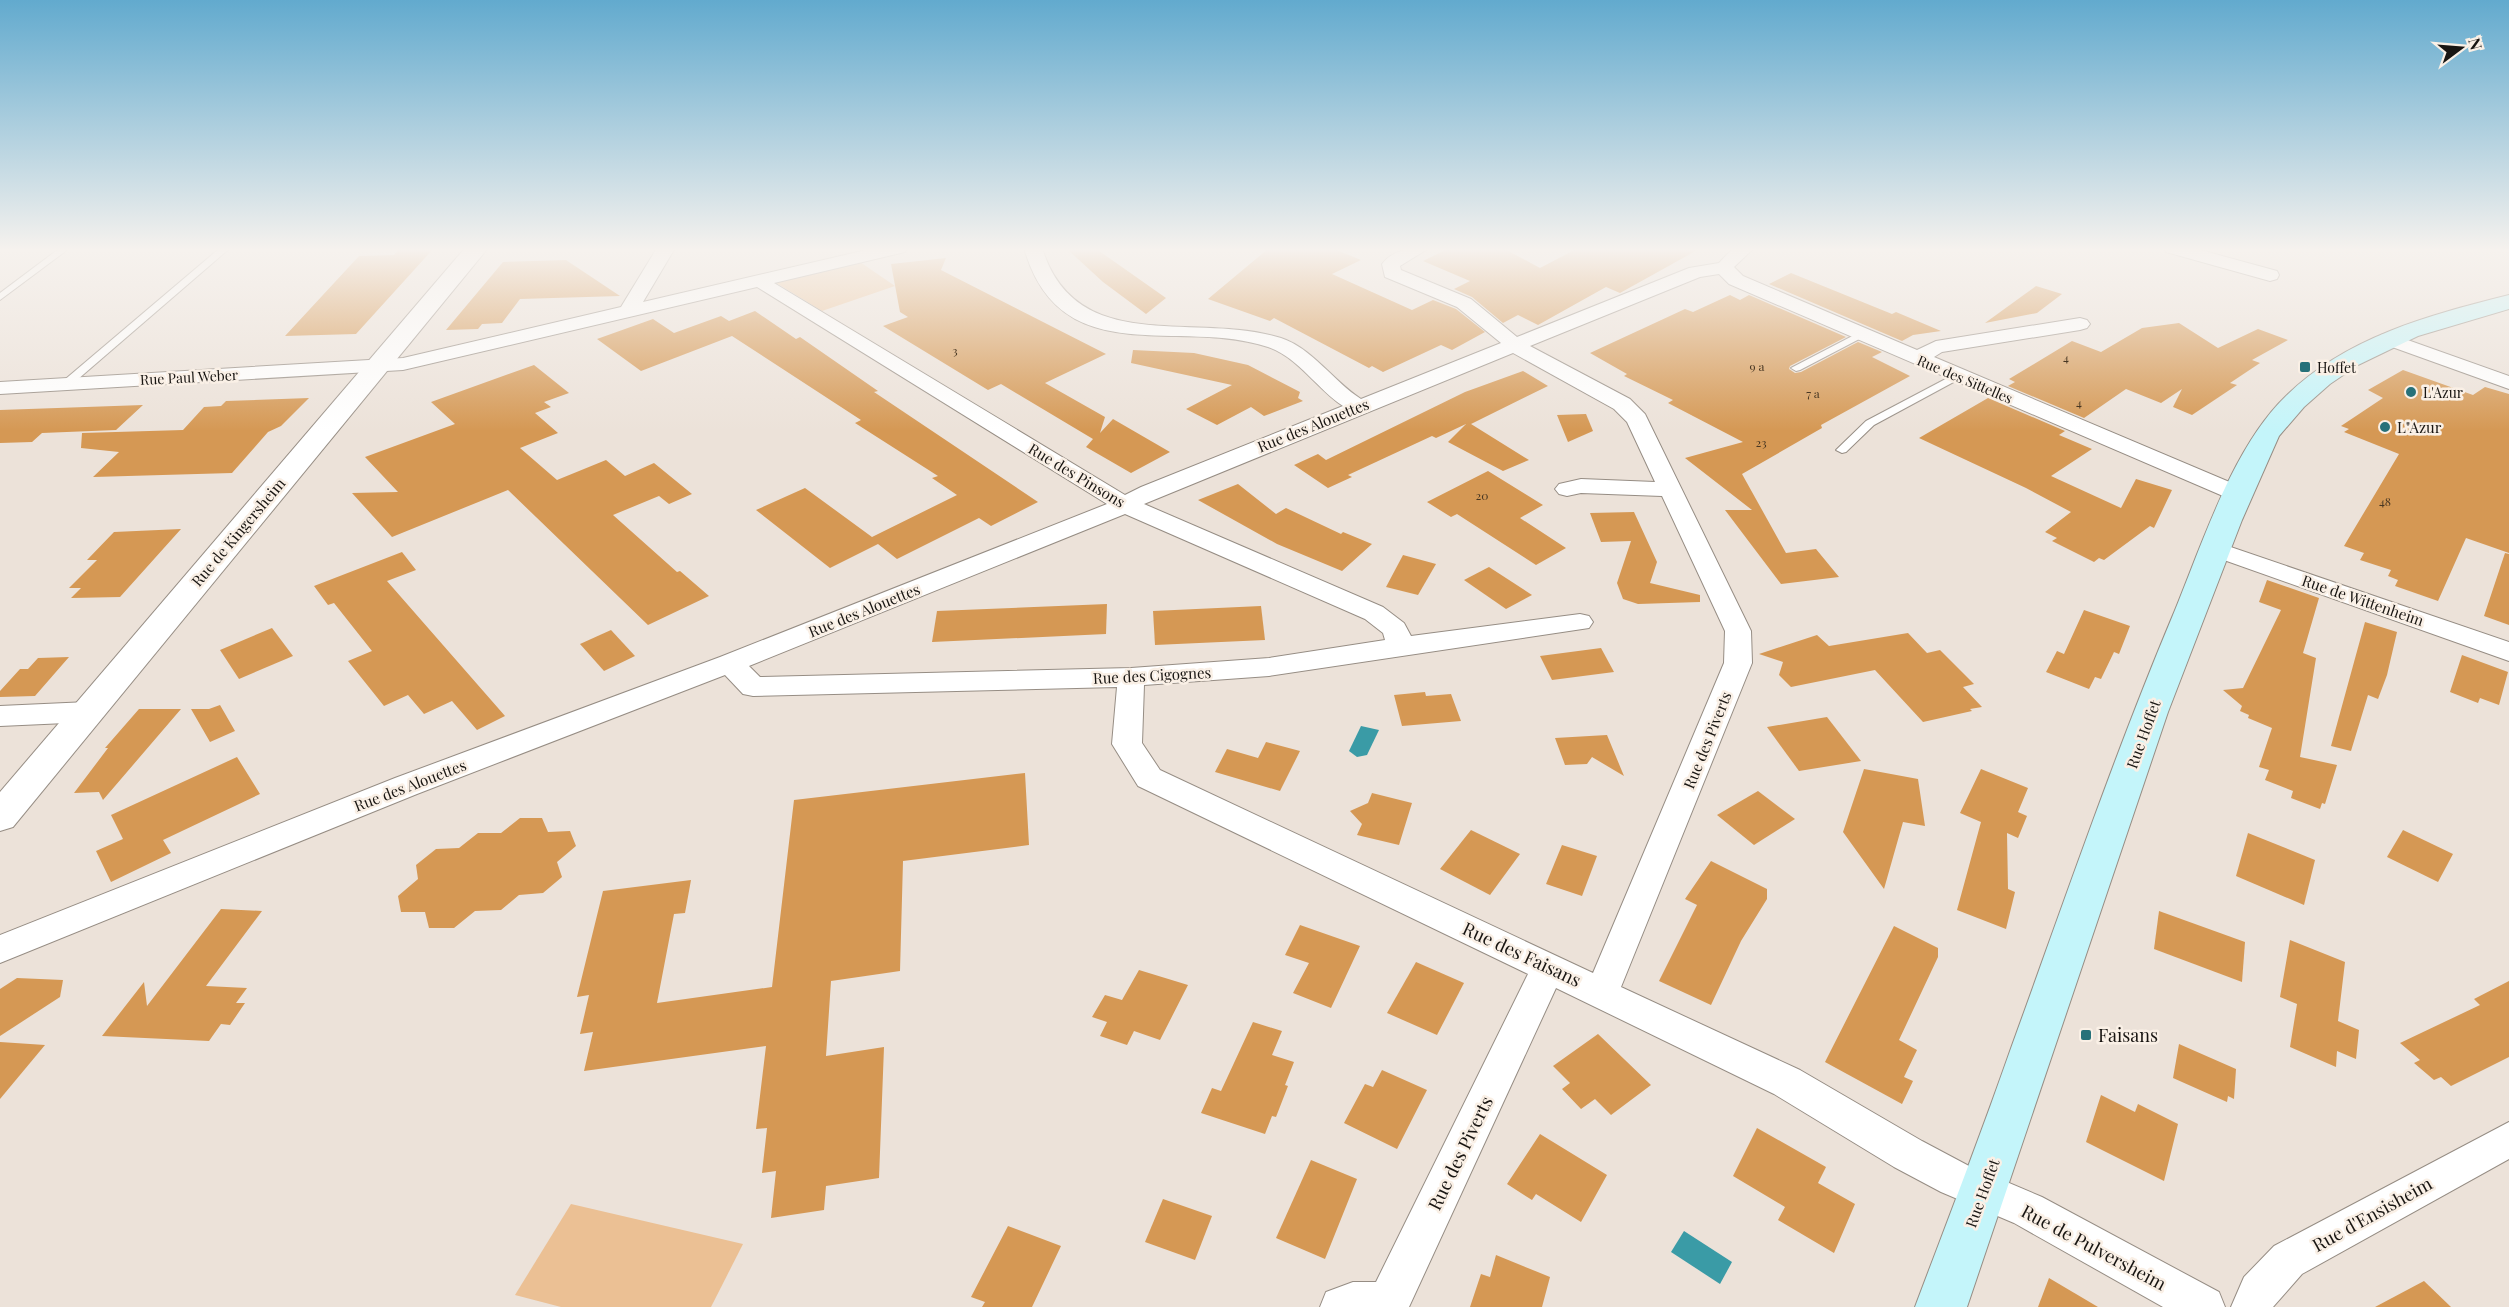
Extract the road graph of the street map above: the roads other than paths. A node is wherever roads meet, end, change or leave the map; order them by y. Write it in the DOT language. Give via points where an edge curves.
graph roads {
  1 [pos="154,309"];
  2 [pos="426,309"];
  3 [pos="630,309"];
  4 [pos="640,309"];
  5 [pos="804,309"];
  6 [pos="1074,309"];
  7 [pos="1471,309"];
  8 [pos="1606,309"];
  9 [pos="1804,309"];
  10 [pos="2481,309"];
  11 [pos="628,312"];
  12 [pos="2080,324"];
  13 [pos="1862,334"];
  14 [pos="2388,339"];
  15 [pos="1516,346"];
  16 [pos="1917,358"];
  17 [pos="378,367"];
  18 [pos="1796,368"];
  19 [pos="1957,376"];
  20 [pos="2509,383"];
  21 [pos="66,384"];
  22 [pos="0,388"];
  23 [pos="1359,407"];
  24 [pos="1842,450"];
  25 [pos="1567,489"];
  26 [pos="1668,489"];
  27 [pos="2238,494"];
  28 [pos="1125,505"];
  29 [pos="2216,549"];
  30 [pos="1580,622"];
  31 [pos="1401,646"];
  32 [pos="2509,652"];
  33 [pos="730,663"];
  34 [pos="1131,677"];
  35 [pos="88,712"];
  36 [pos="0,716"];
  37 [pos="0,817"];
  38 [pos="0,949"];
  39 [pos="1549,967"];
  40 [pos="1602,992"];
  41 [pos="2509,1139"];
  42 [pos="1983,1191"];
  43 [pos="1387,1306"];
  44 [pos="1341,1307"];
  45 [pos="1941,1307"];
  46 [pos="2204,1307"];
  47 [pos="2252,1307"];
  1 -- 21 [label="lane"];
  2 -- 17 [label="street, Rue de Kingersheim"];
  3 -- 11 [label="street"];
  4 -- 11 [label="street, Rue Paul Weber"];
  5 -- 28 [label="street, Rue des Pinsons"];
  6 -- 23 [label="street" via="1107,325 1143,331 1243,334 1277,344 1301,358 1337,393"];
  7 -- 15 [label="street, Rue des Piverts"];
  8 -- 15 [label="street, Rue des Alouettes"];
  9 -- 13 [label="street, Rue des Sittelles"];
  10 -- 14 [label="main road, Rue Hoffet"];
  11 -- 17 [label="street, Rue Paul Weber"];
  12 -- 16 [label="street" via="1936,347"];
  13 -- 16 [label="street, Rue des Sittelles"];
  13 -- 18 [label="lane"];
  14 -- 20 [label="street"];
  14 -- 27 [label="main road, Rue Hoffet" via="2313,383 2270,429"];
  15 -- 23 [label="street, Rue des Alouettes"];
  15 -- 26 [label="street, Rue des Piverts" via="1622,404 1637,419"];
  16 -- 19 [label="street, Rue des Sittelles"];
  17 -- 21 [label="street, Rue Paul Weber"];
  17 -- 35 [label="street, Rue de Kingersheim"];
  19 -- 24 [label="lane" via="1870,423"];
  19 -- 27 [label="street, Rue des Sittelles"];
  21 -- 22 [label="street, Rue Paul Weber"];
  23 -- 28 [label="street, Rue des Alouettes"];
  25 -- 26 [label="street"];
  26 -- 40 [label="street, Rue des Piverts" via="1738,631 1738,663"];
  27 -- 29 [label="main road, Rue Hoffet"];
  28 -- 31 [label="street, Rue des Pinsons" via="1374,613 1395,629"];
  28 -- 33 [label="street, Rue des Alouettes"];
  29 -- 32 [label="street, Rue de Wittenheim"];
  29 -- 42 [label="main road, Rue Hoffet" via="2109,824"];
  30 -- 31 [label="street, Rue des Cigognes"];
  31 -- 34 [label="street, Rue des Cigognes" via="1269,667"];
  33 -- 34 [label="street, Rue des Cigognes" via="753,687"];
  33 -- 38 [label="street, Rue des Alouettes" via="406,786"];
  34 -- 39 [label="street, Rue des Faisans" via="1127,744 1149,778"];
  35 -- 36 [label="street"];
  35 -- 37 [label="street, Rue de Kingersheim"];
  39 -- 40 [label="street, Rue des Faisans"];
  39 -- 43 [label="street, Rue des Piverts"];
  40 -- 42 [label="street, Rue des Faisans" via="1787,1082 1908,1154"];
  41 -- 47 [label="street, Rue d'Ensisheim" via="2288,1260 2259,1292"];
  42 -- 45 [label="main road, Rue Hoffet"];
  42 -- 46 [label="street, Rue de Pulversheim" via="2028,1210"];
  43 -- 44 [label="street, Rue des Piverts" via="1369,1301"];
}
